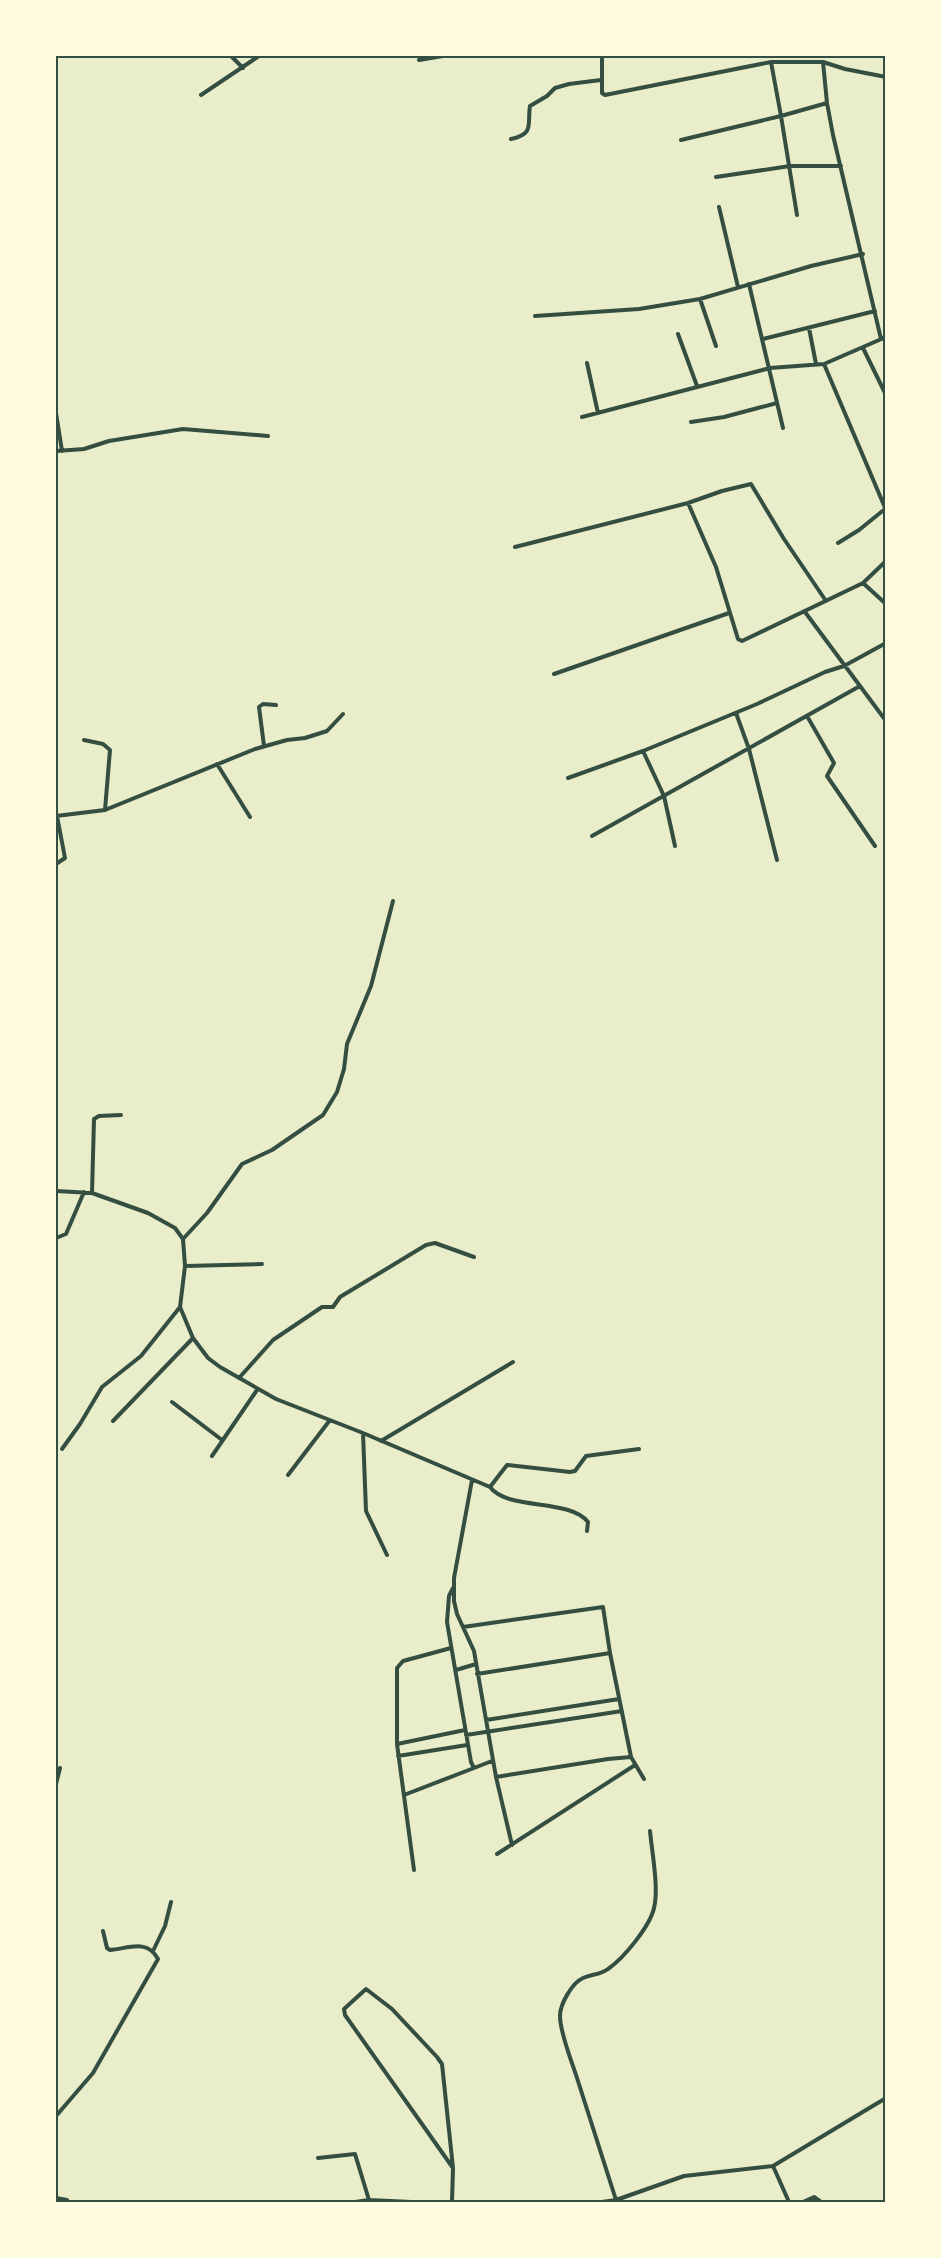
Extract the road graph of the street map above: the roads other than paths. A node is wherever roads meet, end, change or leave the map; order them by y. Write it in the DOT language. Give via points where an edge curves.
graph roads {
  1 [pos="231,56"];
  2 [pos="259,56"];
  3 [pos="443,56"];
  4 [pos="602,56"];
  5 [pos="419,60"];
  6 [pos="771,62"];
  7 [pos="823,62"];
  8 [pos="243,68"];
  9 [pos="885,77"];
  10 [pos="601,80"];
  11 [pos="201,95"];
  12 [pos="826,103"];
  13 [pos="781,116"];
  14 [pos="511,140"];
  15 [pos="681,140"];
  16 [pos="790,166"];
  17 [pos="841,166"];
  18 [pos="716,177"];
  19 [pos="719,207"];
  20 [pos="797,215"];
  21 [pos="862,254"];
  22 [pos="749,284"];
  23 [pos="738,287"];
  24 [pos="700,299"];
  25 [pos="875,311"];
  26 [pos="535,316"];
  27 [pos="809,328"];
  28 [pos="678,334"];
  29 [pos="883,338"];
  30 [pos="763,339"];
  31 [pos="716,346"];
  32 [pos="862,348"];
  33 [pos="588,363"];
  34 [pos="816,364"];
  35 [pos="824,364"];
  36 [pos="770,368"];
  37 [pos="697,386"];
  38 [pos="885,395"];
  39 [pos="777,403"];
  40 [pos="56,413"];
  41 [pos="597,413"];
  42 [pos="582,417"];
  43 [pos="691,422"];
  44 [pos="783,428"];
  45 [pos="268,436"];
  46 [pos="56,451"];
  47 [pos="62,451"];
  48 [pos="688,503"];
  49 [pos="885,510"];
  50 [pos="838,543"];
  51 [pos="515,548"];
  52 [pos="885,561"];
  53 [pos="863,583"];
  54 [pos="826,601"];
  55 [pos="885,604"];
  56 [pos="806,612"];
  57 [pos="729,613"];
  58 [pos="885,643"];
  59 [pos="844,666"];
  60 [pos="554,674"];
  61 [pos="860,686"];
  62 [pos="276,705"];
  63 [pos="736,713"];
  64 [pos="343,714"];
  65 [pos="807,716"];
  66 [pos="885,721"];
  67 [pos="84,740"];
  68 [pos="264,746"];
  69 [pos="749,749"];
  70 [pos="643,751"];
  71 [pos="217,764"];
  72 [pos="568,778"];
  73 [pos="664,796"];
  74 [pos="105,810"];
  75 [pos="56,816"];
  76 [pos="250,818"];
  77 [pos="592,836"];
  78 [pos="675,846"];
  79 [pos="875,846"];
  80 [pos="777,860"];
  81 [pos="56,864"];
  82 [pos="393,901"];
  83 [pos="121,1115"];
  84 [pos="56,1191"];
  85 [pos="84,1192"];
  86 [pos="92,1193"];
  87 [pos="56,1238"];
  88 [pos="183,1239"];
  89 [pos="474,1257"];
  90 [pos="262,1264"];
  91 [pos="185,1266"];
  92 [pos="180,1307"];
  93 [pos="193,1338"];
  94 [pos="513,1362"];
  95 [pos="239,1378"];
  96 [pos="257,1390"];
  97 [pos="172,1402"];
  98 [pos="330,1420"];
  99 [pos="113,1421"];
  100 [pos="363,1433"];
  101 [pos="222,1440"];
  102 [pos="381,1441"];
  103 [pos="62,1449"];
  104 [pos="639,1449"];
  105 [pos="212,1456"];
  106 [pos="288,1475"];
  107 [pos="472,1480"];
  108 [pos="490,1487"];
  109 [pos="587,1531"];
  110 [pos="387,1554"];
  111 [pos="454,1587"];
  112 [pos="463,1627"];
  113 [pos="451,1648"];
  114 [pos="610,1653"];
  115 [pos="476,1664"];
  116 [pos="456,1670"];
  117 [pos="477,1674"];
  118 [pos="619,1699"];
  119 [pos="622,1711"];
  120 [pos="486,1720"];
  121 [pos="488,1731"];
  122 [pos="465,1732"];
  123 [pos="397,1744"];
  124 [pos="467,1745"];
  125 [pos="398,1756"];
  126 [pos="631,1757"];
  127 [pos="492,1761"];
  128 [pos="635,1765"];
  129 [pos="60,1768"];
  130 [pos="474,1768"];
  131 [pos="496,1777"];
  132 [pos="644,1779"];
  133 [pos="56,1784"];
  134 [pos="404,1795"];
  135 [pos="650,1831"];
  136 [pos="512,1845"];
  137 [pos="498,1854"];
  138 [pos="414,1870"];
  139 [pos="171,1902"];
  140 [pos="104,1931"];
  141 [pos="153,1951"];
  142 [pos="885,2098"];
  143 [pos="56,2116"];
  144 [pos="318,2158"];
  145 [pos="773,2166"];
  146 [pos="453,2168"];
  147 [pos="56,2198"];
  148 [pos="67,2200"];
  149 [pos="369,2200"];
  150 [pos="616,2200"];
  151 [pos="355,2202"];
  152 [pos="411,2202"];
  153 [pos="452,2202"];
  154 [pos="602,2202"];
  155 [pos="789,2202"];
  156 [pos="803,2202"];
  157 [pos="821,2202"];
  1 -- 8 [label="street"];
  2 -- 8 [label="street"];
  3 -- 5 [label="street"];
  4 -- 10 [label="street"];
  6 -- 7 [label="street"];
  6 -- 10 [label="street" via="604,95"];
  6 -- 13 [label="street"];
  7 -- 9 [label="street"];
  7 -- 12 [label="street"];
  8 -- 11 [label="street"];
  10 -- 14 [label="street" via="552,89 547,96 531,103 530,128"];
  12 -- 13 [label="street"];
  12 -- 17 [label="street"];
  13 -- 15 [label="street"];
  13 -- 16 [label="street"];
  16 -- 17 [label="street"];
  16 -- 18 [label="street"];
  16 -- 20 [label="street"];
  17 -- 21 [label="street"];
  19 -- 23 [label="street"];
  21 -- 22 [label="street"];
  21 -- 25 [label="street"];
  22 -- 23 [label="street"];
  22 -- 30 [label="street"];
  23 -- 24 [label="street"];
  24 -- 26 [label="street" via="639,309"];
  24 -- 31 [label="street"];
  25 -- 27 [label="street"];
  25 -- 29 [label="street"];
  27 -- 30 [label="street"];
  27 -- 34 [label="street"];
  28 -- 37 [label="street"];
  29 -- 32 [label="street"];
  30 -- 36 [label="street"];
  32 -- 35 [label="street"];
  32 -- 38 [label="street"];
  33 -- 41 [label="street"];
  34 -- 35 [label="street"];
  34 -- 36 [label="street"];
  35 -- 49 [label="street"];
  36 -- 37 [label="street"];
  36 -- 39 [label="street"];
  37 -- 41 [label="street"];
  39 -- 43 [label="street"];
  39 -- 44 [label="street"];
  40 -- 47 [label="street"];
  41 -- 42 [label="street"];
  45 -- 47 [label="street" via="183,429"];
  46 -- 47 [label="street"];
  48 -- 51 [label="street"];
  48 -- 54 [label="street" via="753,484"];
  48 -- 57 [label="street" via="716,567"];
  49 -- 50 [label="street"];
  52 -- 53 [label="street"];
  53 -- 54 [label="street"];
  53 -- 55 [label="street"];
  54 -- 56 [label="street"];
  56 -- 57 [label="street" via="742,641"];
  56 -- 59 [label="street"];
  57 -- 60 [label="street"];
  58 -- 59 [label="street"];
  59 -- 61 [label="street"];
  59 -- 63 [label="street"];
  61 -- 65 [label="street"];
  61 -- 66 [label="street"];
  62 -- 68 [label="street" via="259,707"];
  63 -- 69 [label="street"];
  63 -- 70 [label="street"];
  64 -- 68 [label="street" via="327,730"];
  65 -- 69 [label="street"];
  65 -- 79 [label="street" via="834,763 828,776"];
  67 -- 74 [label="street" via="103,744 110,750"];
  68 -- 71 [label="street"];
  69 -- 73 [label="street"];
  69 -- 80 [label="street"];
  70 -- 72 [label="street"];
  70 -- 73 [label="street"];
  71 -- 74 [label="street"];
  71 -- 76 [label="street"];
  73 -- 77 [label="street"];
  73 -- 78 [label="street"];
  74 -- 75 [label="street"];
  75 -- 81 [label="street" via="64,858"];
  82 -- 88 [label="street" via="371,986 347,1044 337,1092 323,1115 272,1150 242,1164"];
  83 -- 86 [label="street" via="94,1119"];
  84 -- 85 [label="street"];
  85 -- 86 [label="street"];
  85 -- 87 [label="street" via="66,1234"];
  86 -- 88 [label="street" via="148,1212 175,1228"];
  88 -- 91 [label="street"];
  89 -- 95 [label="street" via="435,1243 426,1245 340,1297 333,1307 322,1307 273,1340"];
  90 -- 91 [label="street"];
  91 -- 92 [label="street"];
  92 -- 93 [label="street"];
  92 -- 103 [label="street" via="141,1356 102,1387"];
  93 -- 95 [label="street" via="208,1358"];
  93 -- 99 [label="street"];
  94 -- 102 [label="street"];
  95 -- 96 [label="street"];
  96 -- 98 [label="street"];
  96 -- 101 [label="street"];
  97 -- 101 [label="street"];
  98 -- 100 [label="street"];
  98 -- 106 [label="street"];
  100 -- 102 [label="street"];
  100 -- 110 [label="street" via="366,1511"];
  101 -- 105 [label="street"];
  102 -- 107 [label="street"];
  104 -- 108 [label="street" via="586,1456 570,1472 507,1465"];
  107 -- 108 [label="street"];
  107 -- 111 [label="street"];
  108 -- 109 [label="street" via="496,1494 578,1514 588,1522"];
  111 -- 112 [label="street"];
  111 -- 113 [label="street" via="447,1614"];
  112 -- 114 [label="street" via="601,1606"];
  112 -- 115 [label="street"];
  113 -- 116 [label="street"];
  113 -- 123 [label="street" via="398,1665"];
  114 -- 117 [label="street"];
  114 -- 118 [label="street"];
  115 -- 116 [label="street"];
  115 -- 117 [label="street"];
  116 -- 122 [label="street"];
  117 -- 120 [label="street"];
  118 -- 119 [label="street"];
  118 -- 120 [label="street"];
  119 -- 121 [label="street"];
  119 -- 126 [label="street"];
  120 -- 121 [label="street"];
  121 -- 122 [label="street"];
  121 -- 127 [label="street"];
  122 -- 123 [label="street"];
  122 -- 124 [label="street"];
  123 -- 125 [label="street"];
  124 -- 125 [label="street"];
  124 -- 130 [label="street"];
  125 -- 134 [label="street"];
  126 -- 128 [label="street"];
  126 -- 131 [label="street"];
  127 -- 130 [label="street"];
  127 -- 131 [label="street"];
  128 -- 132 [label="street"];
  128 -- 136 [label="street"];
  129 -- 133 [label="street"];
  130 -- 134 [label="street"];
  131 -- 136 [label="street"];
  134 -- 138 [label="street"];
  135 -- 150 [label="street" via="657,1892 654,1911 643,1931 610,1968 574,1985 560,2017"];
  136 -- 137 [label="street"];
  139 -- 141 [label="street"];
  140 -- 141 [label="street" via="110,1950 133,1945"];
  141 -- 143 [label="street" via="158,1960 93,2073"];
  142 -- 145 [label="street"];
  144 -- 149 [label="street" via="355,2154"];
  145 -- 150 [label="street" via="684,2176"];
  145 -- 155 [label="street"];
  146 -- 146 [label="street" via="442,2064 392,2009 366,1989 344,2009 345,2015"];
  146 -- 153 [label="street"];
  147 -- 148 [label="street"];
  149 -- 151 [label="street"];
  149 -- 152 [label="street"];
  150 -- 154 [label="street"];
  156 -- 157 [label="street" via="814,2198"];
}
